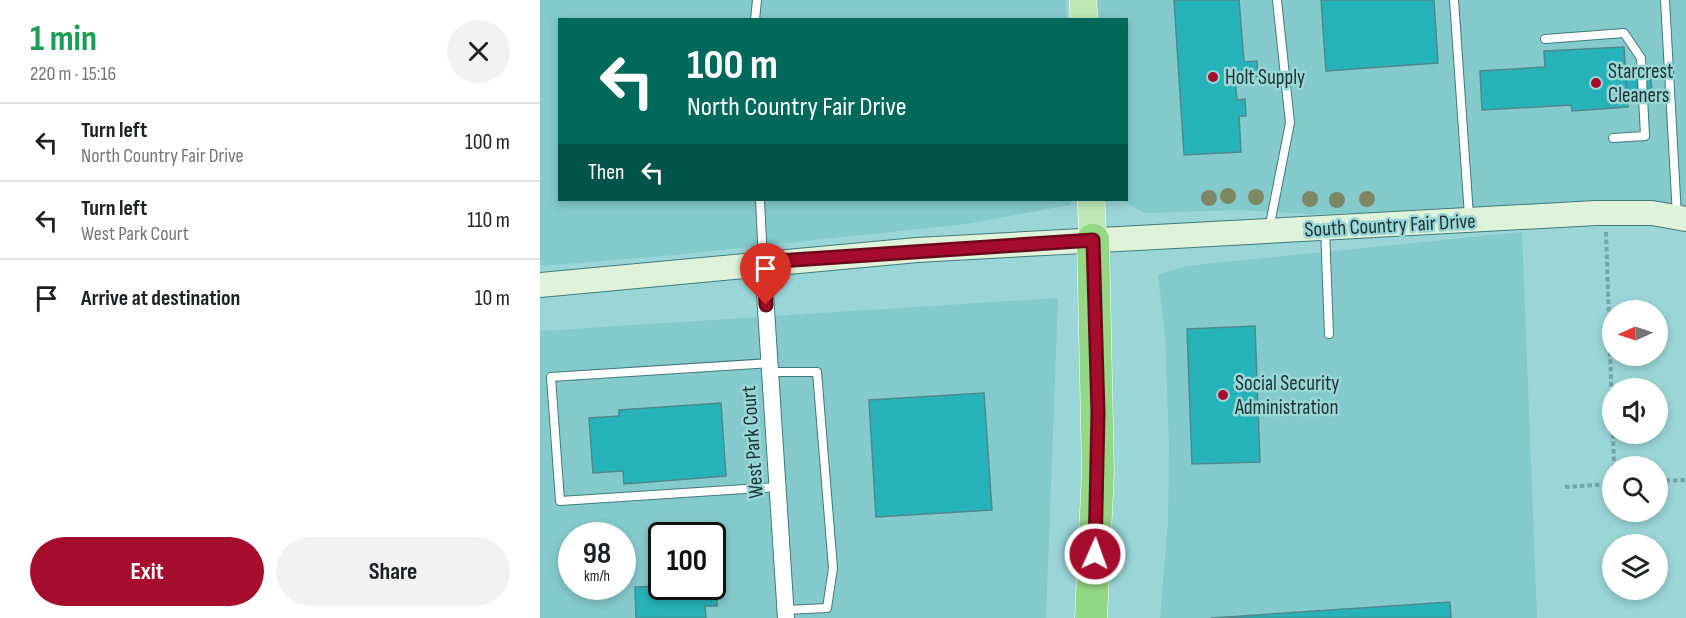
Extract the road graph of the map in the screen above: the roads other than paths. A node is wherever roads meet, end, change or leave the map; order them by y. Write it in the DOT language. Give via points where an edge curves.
graph roads {
  1 [pos="757,0"];
  2 [pos="1083,0"];
  3 [pos="1277,0"];
  4 [pos="1454,0"];
  5 [pos="1665,0"];
  6 [pos="754,18"];
  7 [pos="1084,18"];
  8 [pos="1545,39"];
  9 [pos="1613,138"];
  10 [pos="760,201"];
  11 [pos="1091,201"];
  12 [pos="1682,218"];
  13 [pos="1470,220"];
  14 [pos="1325,228"];
  15 [pos="1268,232"];
  16 [pos="1093,240"];
  17 [pos="763,262"];
  18 [pos="540,285"];
  19 [pos="1329,334"];
  20 [pos="770,367"];
  21 [pos="777,487"];
  22 [pos="785,614"];
  23 [pos="1091,618"];
  1 -- 6 [label="lane"];
  2 -- 7 [label="main road"];
  3 -- 15 [label="lane" via="1290,123"];
  4 -- 13 [label="lane"];
  5 -- 12 [label="lane"];
  8 -- 9 [label="lane" via="1624,33 1641,58 1645,136"];
  10 -- 17 [label="lane"];
  11 -- 16 [label="main road"];
  12 -- 13 [label="street, South Country Fair Drive" via="1652,213 1605,213"];
  13 -- 14 [label="street, South Country Fair Drive"];
  14 -- 15 [label="street, South Country Fair Drive"];
  14 -- 19 [label="lane"];
  15 -- 16 [label="street, South Country Fair Drive"];
  16 -- 17 [label="street, South Country Fair Drive"];
  16 -- 23 [label="highway" via="1098,472"];
  17 -- 18 [label="street, South Country Fair Drive"];
  17 -- 20 [label="street, West Park Court"];
  20 -- 21 [label="street, West Park Court"];
  20 -- 21 [label="lane" via="551,377 560,501"];
  20 -- 22 [label="lane" via="817,372 833,568 827,608"];
  21 -- 22 [label="street, West Park Court"];
}
